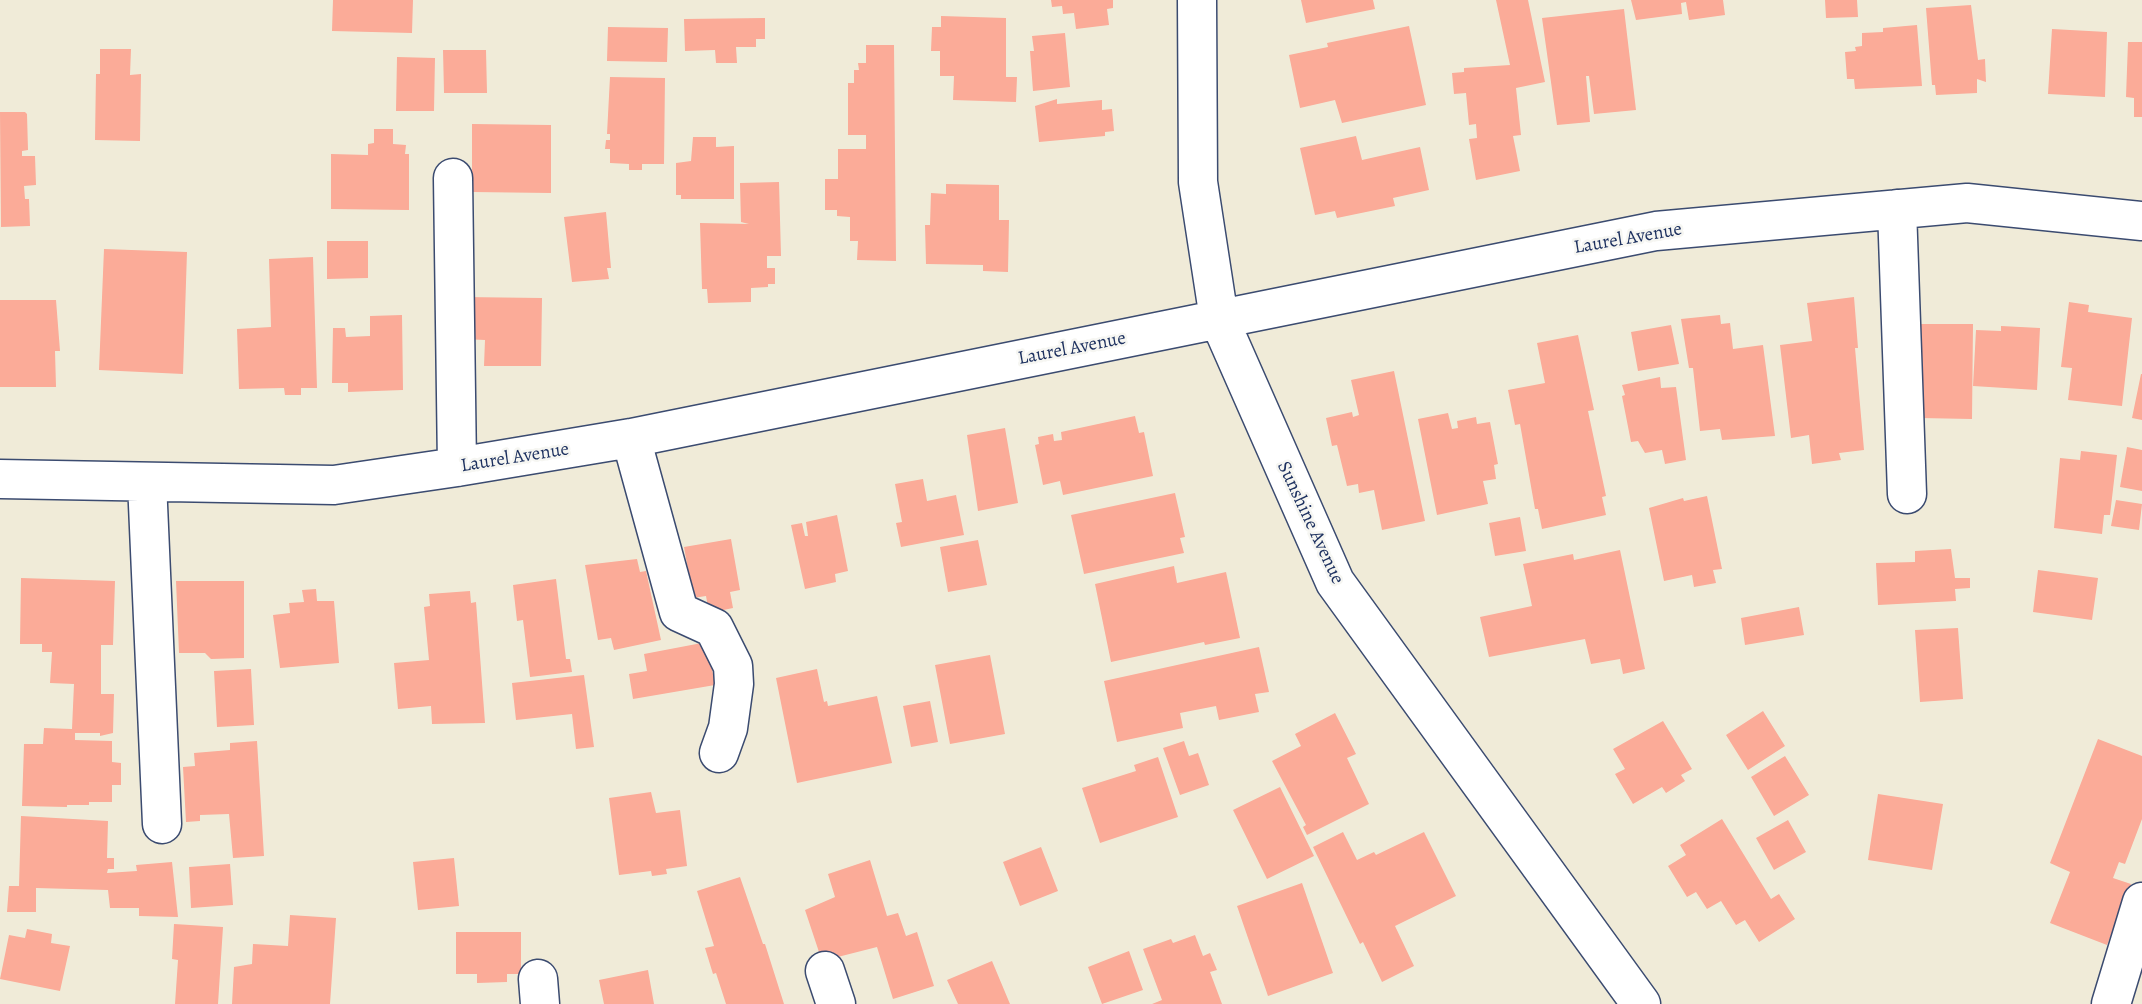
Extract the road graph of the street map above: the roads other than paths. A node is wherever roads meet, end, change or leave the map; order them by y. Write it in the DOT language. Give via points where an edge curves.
graph roads {
  1 [pos="1197,0"];
  2 [pos="453,178"];
  3 [pos="1897,209"];
  4 [pos="2142,221"];
  5 [pos="1219,319"];
  6 [pos="631,438"];
  7 [pos="457,467"];
  8 [pos="0,480"];
  9 [pos="146,482"];
  10 [pos="1907,494"];
  11 [pos="0,497"];
  12 [pos="719,753"];
  13 [pos="162,824"];
  14 [pos="2142,902"];
  15 [pos="1642,1004"];
  16 [pos="2111,1004"];
  1 -- 5 [label="street, Sunshine Avenue" via="1198,182"];
  2 -- 7 [label="street"];
  3 -- 4 [label="street, Laurel Avenue" via="1967,203"];
  3 -- 5 [label="street, Laurel Avenue" via="1656,231"];
  3 -- 10 [label="street"];
  5 -- 6 [label="street, Laurel Avenue"];
  5 -- 15 [label="street, Sunshine Avenue" via="1335,582"];
  6 -- 7 [label="street, Laurel Avenue"];
  6 -- 12 [label="street" via="679,612 714,628 733,666 728,728"];
  7 -- 9 [label="street, Laurel Avenue" via="334,485"];
  8 -- 9 [label="street, Laurel Avenue"];
  8 -- 11 [label="street"];
  9 -- 13 [label="street"];
  14 -- 16 [label="street"];
}
